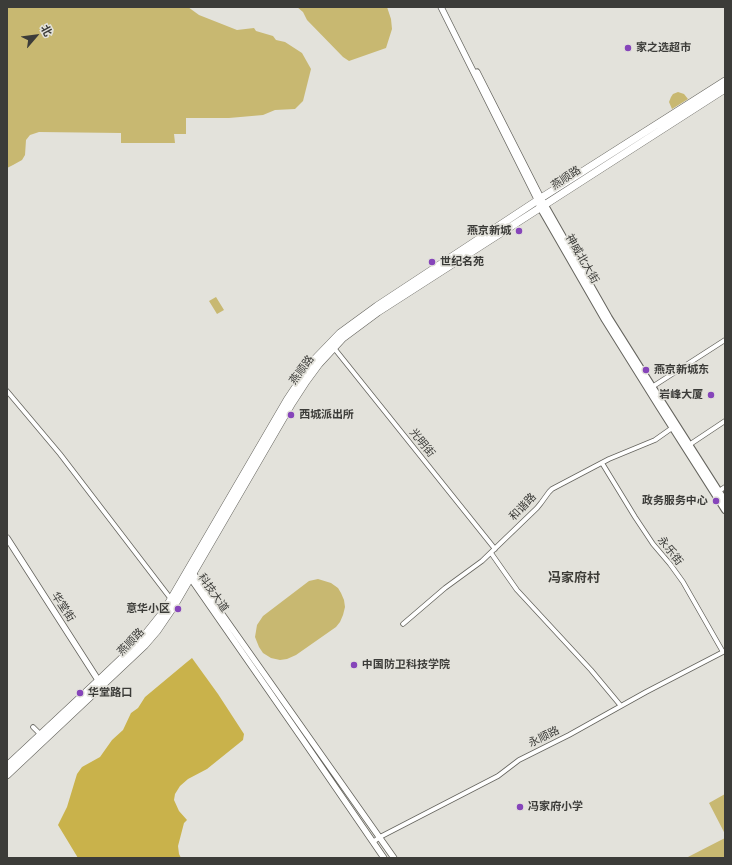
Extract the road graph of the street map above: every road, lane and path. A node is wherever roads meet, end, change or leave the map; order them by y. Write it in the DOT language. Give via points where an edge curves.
graph roads {
  1 [pos="441,7"];
  2 [pos="445,7"];
  3 [pos="725,81"];
  4 [pos="725,89"];
  5 [pos="541,203"];
  6 [pos="725,340"];
  7 [pos="334,348"];
  8 [pos="652,387"];
  9 [pos="7,391"];
  10 [pos="725,422"];
  11 [pos="672,428"];
  12 [pos="689,445"];
  13 [pos="602,463"];
  14 [pos="725,487"];
  15 [pos="719,491"];
  16 [pos="725,501"];
  17 [pos="725,510"];
  18 [pos="7,539"];
  19 [pos="495,549"];
  20 [pos="491,553"];
  21 [pos="190,574"];
  22 [pos="171,599"];
  23 [pos="403,624"];
  24 [pos="724,651"];
  25 [pos="100,684"];
  26 [pos="621,706"];
  27 [pos="33,727"];
  28 [pos="43,737"];
  29 [pos="7,766"];
  30 [pos="7,775"];
  31 [pos="380,837"];
  32 [pos="373,842"];
  33 [pos="384,858"];
  34 [pos="394,858"];
  1 -- 5 [label="street, 神威北大街"];
  2 -- 5 [label="street, 神威北大街"];
  3 -- 5 [label="main road, 燕顺路"];
  4 -- 5 [label="main road, 燕顺路"];
  5 -- 7 [label="main road, 燕顺路" via="378,312"];
  5 -- 8 [label="main road, 神威北大街"];
  5 -- 11 [label="main road, 神威北大街" via="606,320"];
  5 -- 21 [label="main road, 燕顺路" via="377,306 340,334 314,360 287,400"];
  6 -- 8 [label="street"];
  7 -- 19 [label="street, 光明街"];
  7 -- 21 [label="main road, 燕顺路" via="295,398"];
  8 -- 12 [label="main road, 神威北大街"];
  9 -- 22 [label="street" via="60,454"];
  10 -- 12 [label="street"];
  11 -- 13 [label="street, 和谐路" via="655,440"];
  11 -- 17 [label="main road, 神威北大街"];
  12 -- 15 [label="main road, 神威北大街"];
  13 -- 19 [label="street, 和谐路" via="552,488 537,508"];
  13 -- 24 [label="street, 永乐街" via="653,544 683,582"];
  14 -- 15 [label="street"];
  15 -- 16 [label="main road, 神威北大街"];
  18 -- 25 [label="street, 华堂街"];
  19 -- 20 [label="street, 和谐路"];
  20 -- 23 [label="street, 和谐路"];
  20 -- 26 [label="street" via="517,590"];
  21 -- 22 [label="main road, 燕顺路"];
  21 -- 25 [label="main road, 燕顺路" via="174,606 157,631 145,645"];
  21 -- 31 [label="street, 科技大道"];
  21 -- 32 [label="street, 科技大道"];
  22 -- 25 [label="main road, 燕顺路" via="140,641"];
  24 -- 26 [label="street, 永顺路"];
  25 -- 28 [label="main road, 燕顺路"];
  26 -- 31 [label="street, 永顺路" via="519,760 498,776"];
  27 -- 28 [label="street"];
  28 -- 29 [label="main road, 燕顺路"];
  28 -- 30 [label="main road, 燕顺路"];
  31 -- 32 [label="street, 永顺路"];
  31 -- 34 [label="street, 科技大道"];
  32 -- 33 [label="street, 科技大道"];
}
